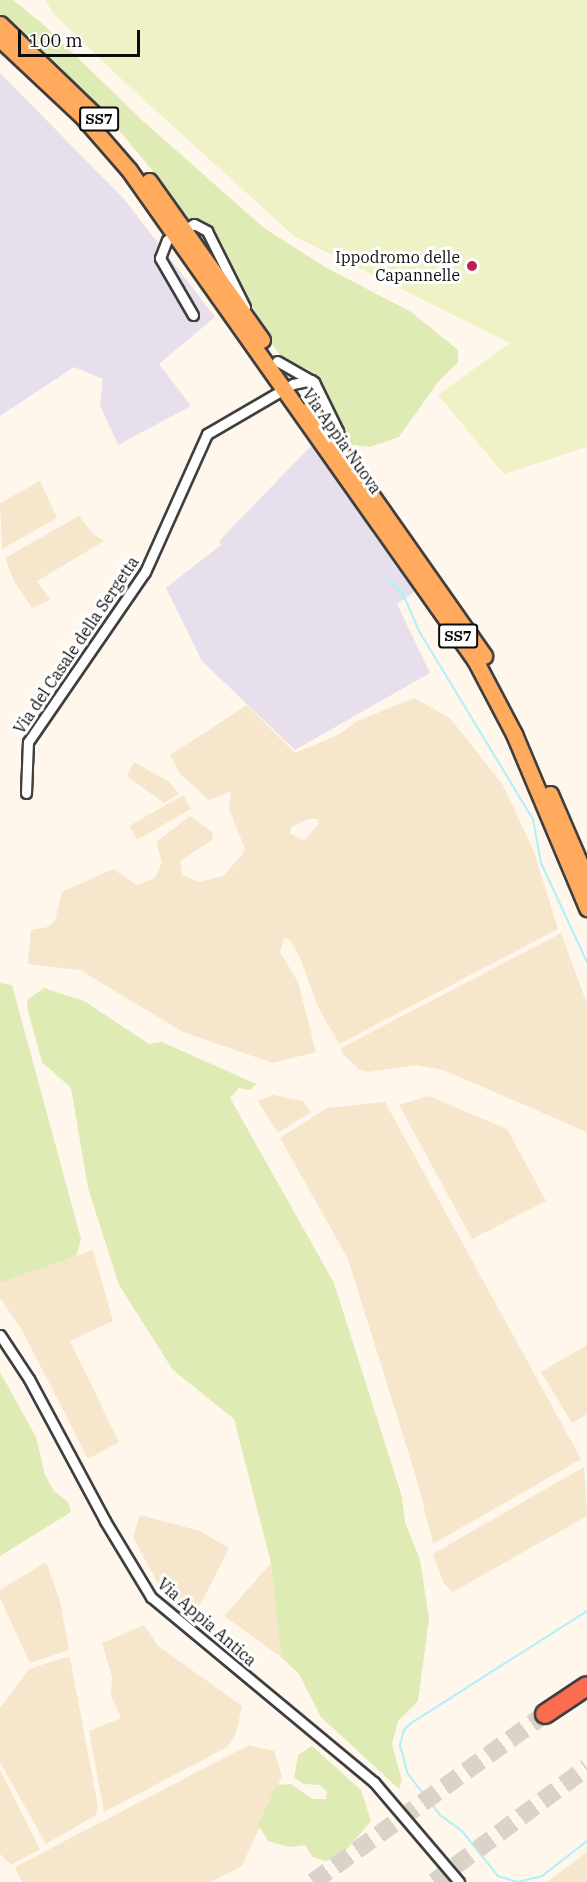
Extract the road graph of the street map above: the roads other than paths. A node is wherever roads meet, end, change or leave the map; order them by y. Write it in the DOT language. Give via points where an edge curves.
graph roads {
  1 [pos="0,24"];
  2 [pos="0,39"];
  3 [pos="178,231"];
  4 [pos="193,315"];
  5 [pos="277,361"];
  6 [pos="312,380"];
  7 [pos="288,386"];
  8 [pos="343,453"];
  9 [pos="26,793"];
  10 [pos="587,880"];
  11 [pos="587,908"];
  12 [pos="0,1335"];
  13 [pos="587,1686"];
  14 [pos="545,1714"];
  15 [pos="459,1882"];
  1 -- 3 [label="main road, Via Appia Nuova / SS7" via="102,122"];
  2 -- 3 [label="main road, Via Appia Nuova / SS7" via="98,132"];
  3 -- 4 [label="street" via="162,246 160,262"];
  3 -- 5 [label="main road, Via Appia Nuova / SS7"];
  3 -- 7 [label="main road, Via Appia Nuova / SS7"];
  5 -- 6 [label="street"];
  5 -- 7 [label="main road, Via Appia Nuova / SS7"];
  6 -- 7 [label="street, Via del Casale della Sergetta"];
  6 -- 8 [label="street" via="338,431"];
  7 -- 8 [label="main road, Via Appia Nuova / SS7"];
  7 -- 9 [label="street, Via del Casale della Sergetta" via="216,426 206,437 145,572 28,742"];
  7 -- 11 [label="main road, Via Appia Nuova / SS7" via="488,682"];
  8 -- 10 [label="main road, Via Appia Nuova / SS7" via="497,677"];
  12 -- 15 [label="street, Via Appia Antica" via="29,1379 105,1521 151,1597 374,1782"];
  13 -- 14 [label="highway"];
}
